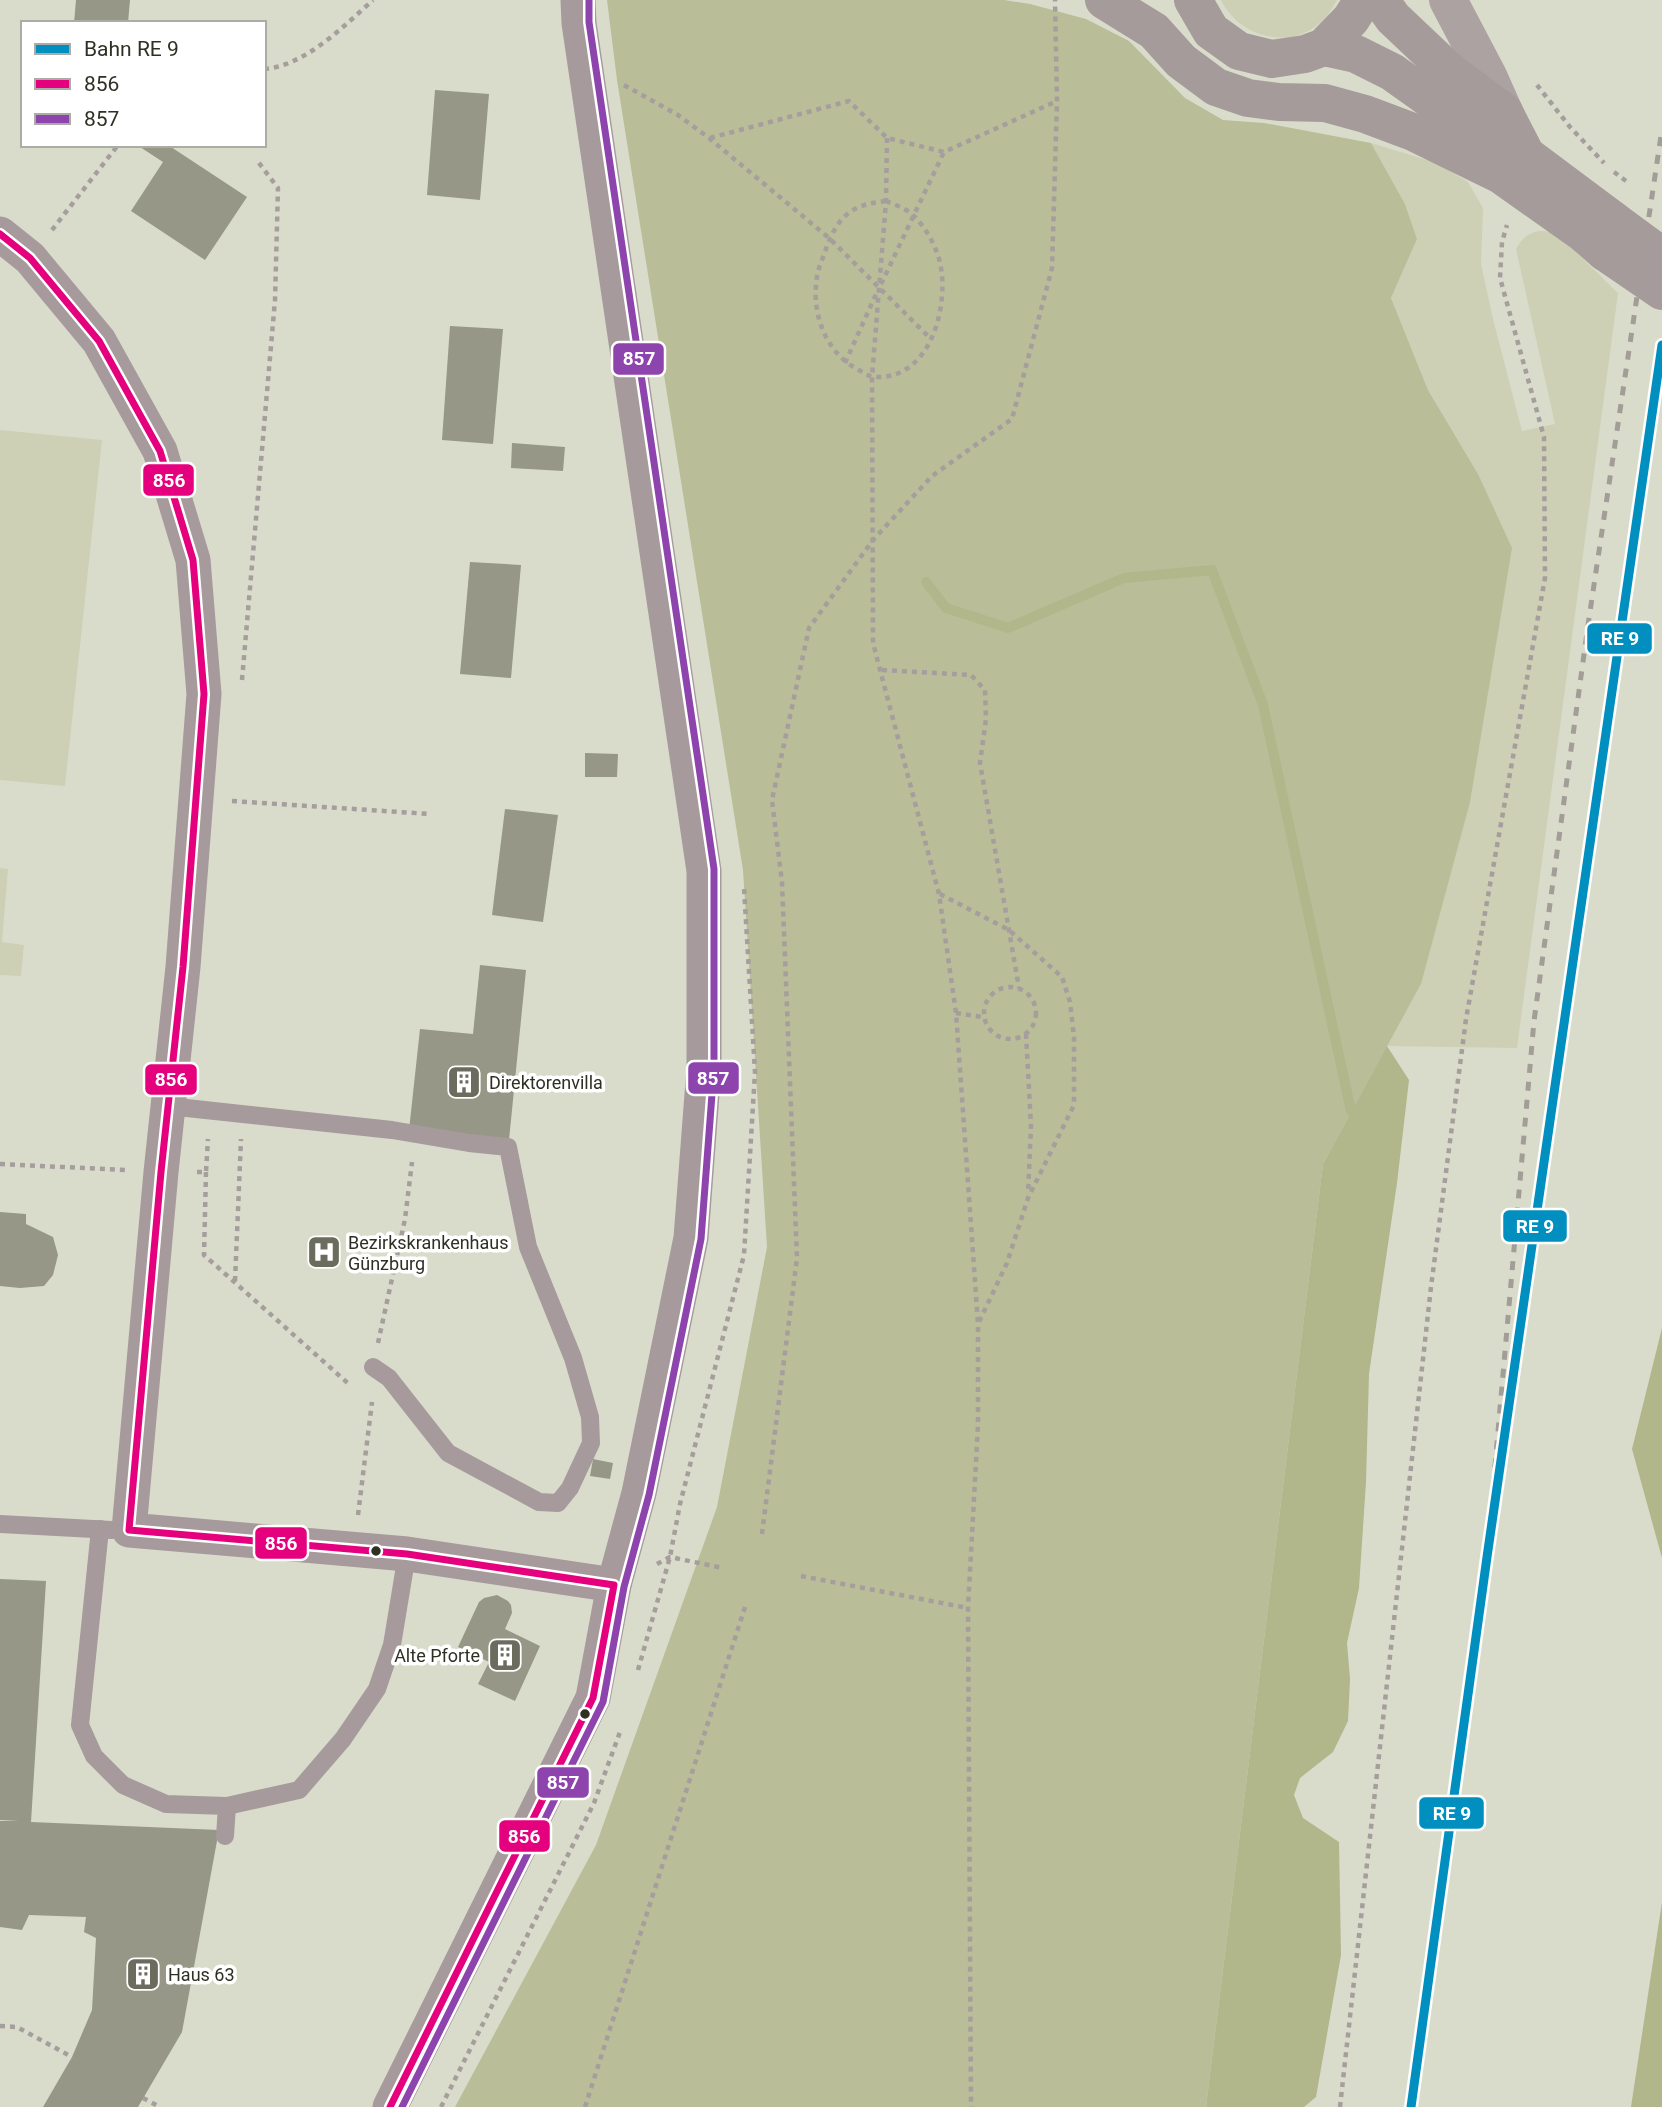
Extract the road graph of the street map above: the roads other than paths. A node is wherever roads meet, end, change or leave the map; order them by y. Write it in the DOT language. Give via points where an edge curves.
graph roads {
  1 [pos="578,0"];
  2 [pos="1104,0"];
  3 [pos="1363,0"];
  4 [pos="1380,0"];
  5 [pos="1448,0"];
  6 [pos="1190,1"];
  7 [pos="1324,47"];
  8 [pos="1504,112"];
  9 [pos="1513,165"];
  10 [pos="0,234"];
  11 [pos="1609,236"];
  12 [pos="1662,256"];
  13 [pos="1662,291"];
  14 [pos="168,1106"];
  15 [pos="373,1367"];
  16 [pos="0,1524"];
  17 [pos="114,1530"];
  18 [pos="407,1554"];
  19 [pos="614,1585"];
  20 [pos="227,1806"];
  21 [pos="225,1836"];
  22 [pos="390,2107"];
  1 -- 19 [label="street" via="704,871 704,1068 691,1238 639,1493"];
  2 -- 9 [label="main road" via="1154,31 1181,61 1216,87 1248,98 1325,103"];
  3 -- 7 [label="main road"];
  4 -- 8 [label="main road" via="1449,71"];
  5 -- 8 [label="main road"];
  6 -- 7 [label="main road" via="1211,31 1239,51 1272,59"];
  7 -- 9 [label="main road" via="1356,54 1392,72"];
  8 -- 9 [label="main road"];
  9 -- 11 [label="main road"];
  9 -- 11 [label="main road" via="1533,196"];
  10 -- 14 [label="street" via="30,258 99,341 160,451 194,560 204,694"];
  11 -- 12 [label="main road, bridge"];
  11 -- 13 [label="main road, bridge"];
  14 -- 15 [label="lane" via="508,1147 527,1247 573,1358 590,1417 591,1443 570,1488 558,1503 539,1502 448,1454 389,1378"];
  14 -- 17 [label="street"];
  16 -- 17 [label="lane"];
  17 -- 18 [label="street"];
  17 -- 20 [label="lane" via="80,1726 94,1756 123,1785 166,1804"];
  18 -- 19 [label="street"];
  18 -- 20 [label="lane" via="392,1645 377,1689 343,1739 299,1790"];
  19 -- 22 [label="street" via="593,1698"];
  20 -- 21 [label="lane"];
}
